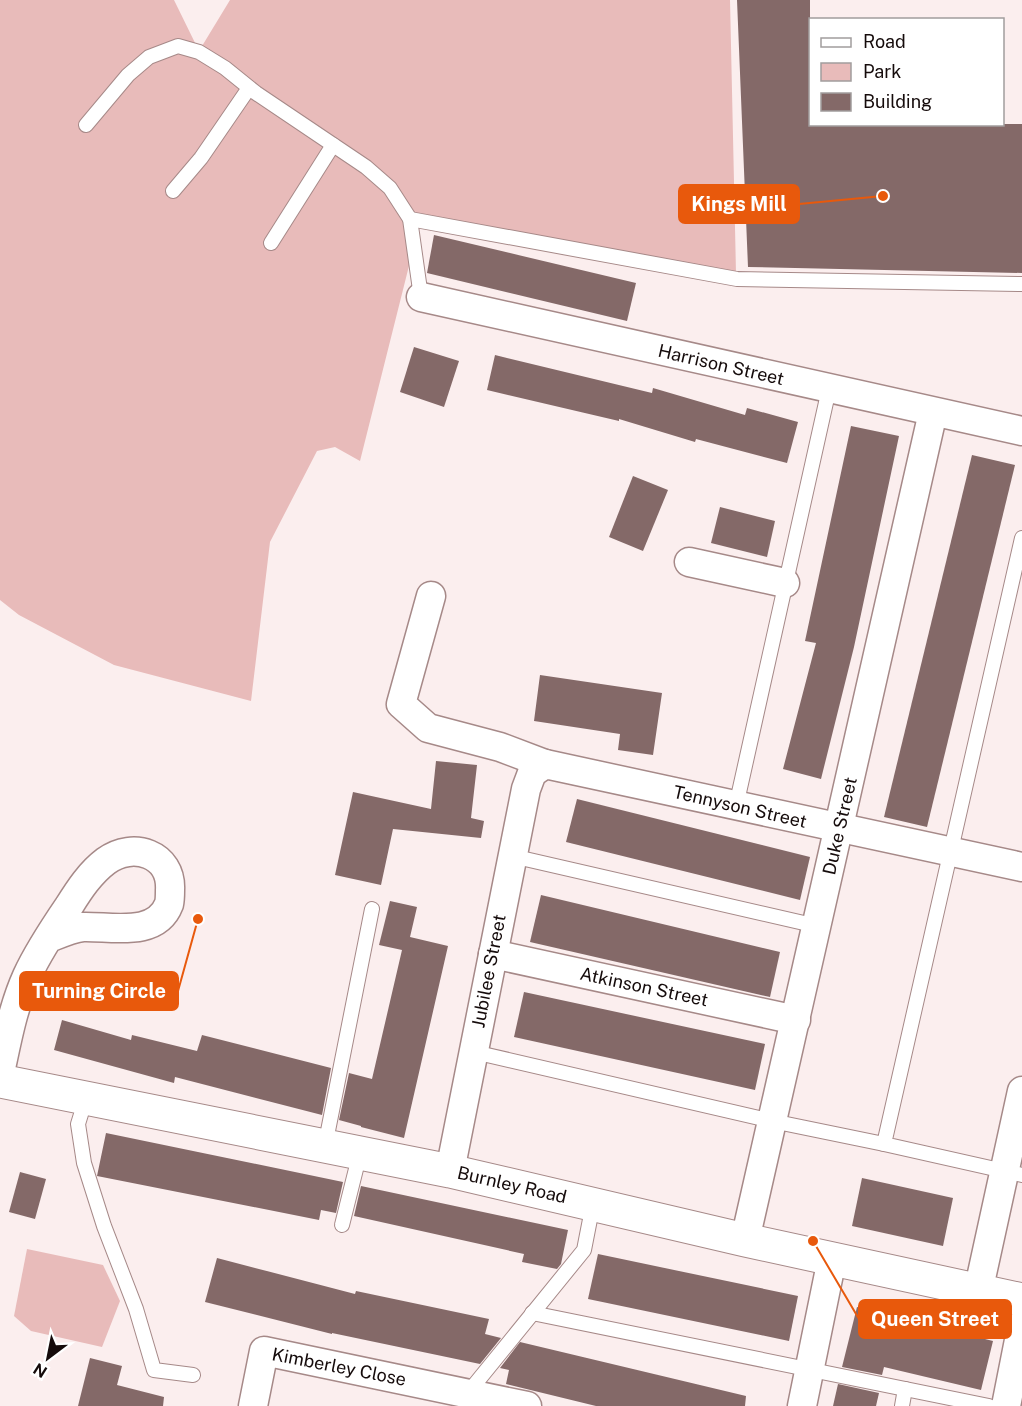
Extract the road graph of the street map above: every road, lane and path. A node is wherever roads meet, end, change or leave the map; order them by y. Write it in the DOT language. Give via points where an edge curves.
graph roads {
  1 [pos="249,88"];
  2 [pos="86,125"];
  3 [pos="333,145"];
  4 [pos="173,191"];
  5 [pos="411,219"];
  6 [pos="271,243"];
  7 [pos="1022,284"];
  8 [pos="420,297"];
  9 [pos="829,389"];
  10 [pos="933,412"];
  11 [pos="1022,432"];
  12 [pos="1022,538"];
  13 [pos="689,562"];
  14 [pos="785,583"];
  15 [pos="431,596"];
  16 [pos="539,768"];
  17 [pos="735,806"];
  18 [pos="839,829"];
  19 [pos="952,853"];
  20 [pos="512,856"];
  21 [pos="1022,867"];
  22 [pos="372,909"];
  23 [pos="817,926"];
  24 [pos="49,938"];
  25 [pos="493,954"];
  26 [pos="796,1020"];
  27 [pos="474,1052"];
  28 [pos="0,1073"];
  29 [pos="0,1081"];
  30 [pos="1022,1091"];
  31 [pos="86,1098"];
  32 [pos="772,1121"];
  33 [pos="884,1144"];
  34 [pos="325,1146"];
  35 [pos="360,1153"];
  36 [pos="450,1171"];
  37 [pos="1013,1173"];
  38 [pos="593,1204"];
  39 [pos="342,1225"];
  40 [pos="746,1240"];
  41 [pos="832,1259"];
  42 [pos="978,1292"];
  43 [pos="1022,1300"];
  44 [pos="532,1313"];
  45 [pos="1022,1325"];
  46 [pos="809,1370"];
  47 [pos="193,1375"];
  48 [pos="905,1389"];
  49 [pos="463,1400"];
  50 [pos="253,1406"];
  51 [pos="527,1406"];
  52 [pos="802,1406"];
  53 [pos="902,1406"];
  54 [pos="989,1406"];
  55 [pos="1006,1406"];
  1 -- 2 [label="lane" via="199,52 178,46 149,57 128,75"];
  1 -- 3 [label="lane"];
  1 -- 4 [label="lane"];
  3 -- 5 [label="lane" via="390,188"];
  3 -- 6 [label="lane"];
  5 -- 7 [label="lane" via="737,279"];
  5 -- 8 [label="lane"];
  8 -- 9 [label="street, Harrison Street"];
  9 -- 10 [label="street, Harrison Street"];
  9 -- 14 [label="lane"];
  10 -- 11 [label="street, Harrison Street"];
  10 -- 18 [label="street, Duke Street"];
  12 -- 19 [label="lane"];
  13 -- 14 [label="street"];
  14 -- 17 [label="lane"];
  15 -- 16 [label="street, Tennyson Street" via="401,704 428,728 500,747"];
  16 -- 17 [label="street, Tennyson Street"];
  16 -- 20 [label="street, Jubilee Street" via="526,789"];
  17 -- 18 [label="street, Tennyson Street"];
  18 -- 19 [label="street, Tennyson Street"];
  18 -- 23 [label="street, Duke Street"];
  19 -- 21 [label="street, Tennyson Street"];
  19 -- 33 [label="lane"];
  20 -- 23 [label="lane"];
  20 -- 25 [label="street, Jubilee Street"];
  22 -- 34 [label="lane"];
  23 -- 26 [label="street, Duke Street"];
  24 -- 28 [label="street" via="23,986"];
  25 -- 26 [label="street, Atkinson Street"];
  25 -- 27 [label="street, Jubilee Street"];
  26 -- 32 [label="street, Duke Street"];
  27 -- 32 [label="lane"];
  27 -- 36 [label="street, Jubilee Street"];
  29 -- 31 [label="street, Burnley Road"];
  30 -- 37 [label="street"];
  31 -- 34 [label="street, Burnley Road"];
  31 -- 47 [label="lane" via="78,1124 84,1163 154,1370"];
  32 -- 33 [label="lane"];
  32 -- 40 [label="street, Duke Street"];
  33 -- 37 [label="lane"];
  34 -- 35 [label="street, Burnley Road"];
  35 -- 36 [label="street, Burnley Road"];
  35 -- 39 [label="lane"];
  36 -- 38 [label="street, Burnley Road"];
  37 -- 42 [label="street"];
  38 -- 40 [label="street, Burnley Road"];
  38 -- 44 [label="lane" via="584,1250"];
  40 -- 41 [label="street, Burnley Road"];
  41 -- 42 [label="street, Burnley Road"];
  41 -- 46 [label="street"];
  42 -- 43 [label="street, Burnley Road"];
  44 -- 46 [label="lane"];
  44 -- 49 [label="lane"];
  45 -- 55 [label="street"];
  46 -- 48 [label="lane"];
  46 -- 52 [label="street"];
  48 -- 53 [label="lane"];
  48 -- 54 [label="lane"];
  49 -- 50 [label="street, Kimberley Close" via="264,1351"];
  49 -- 51 [label="street"];
}
